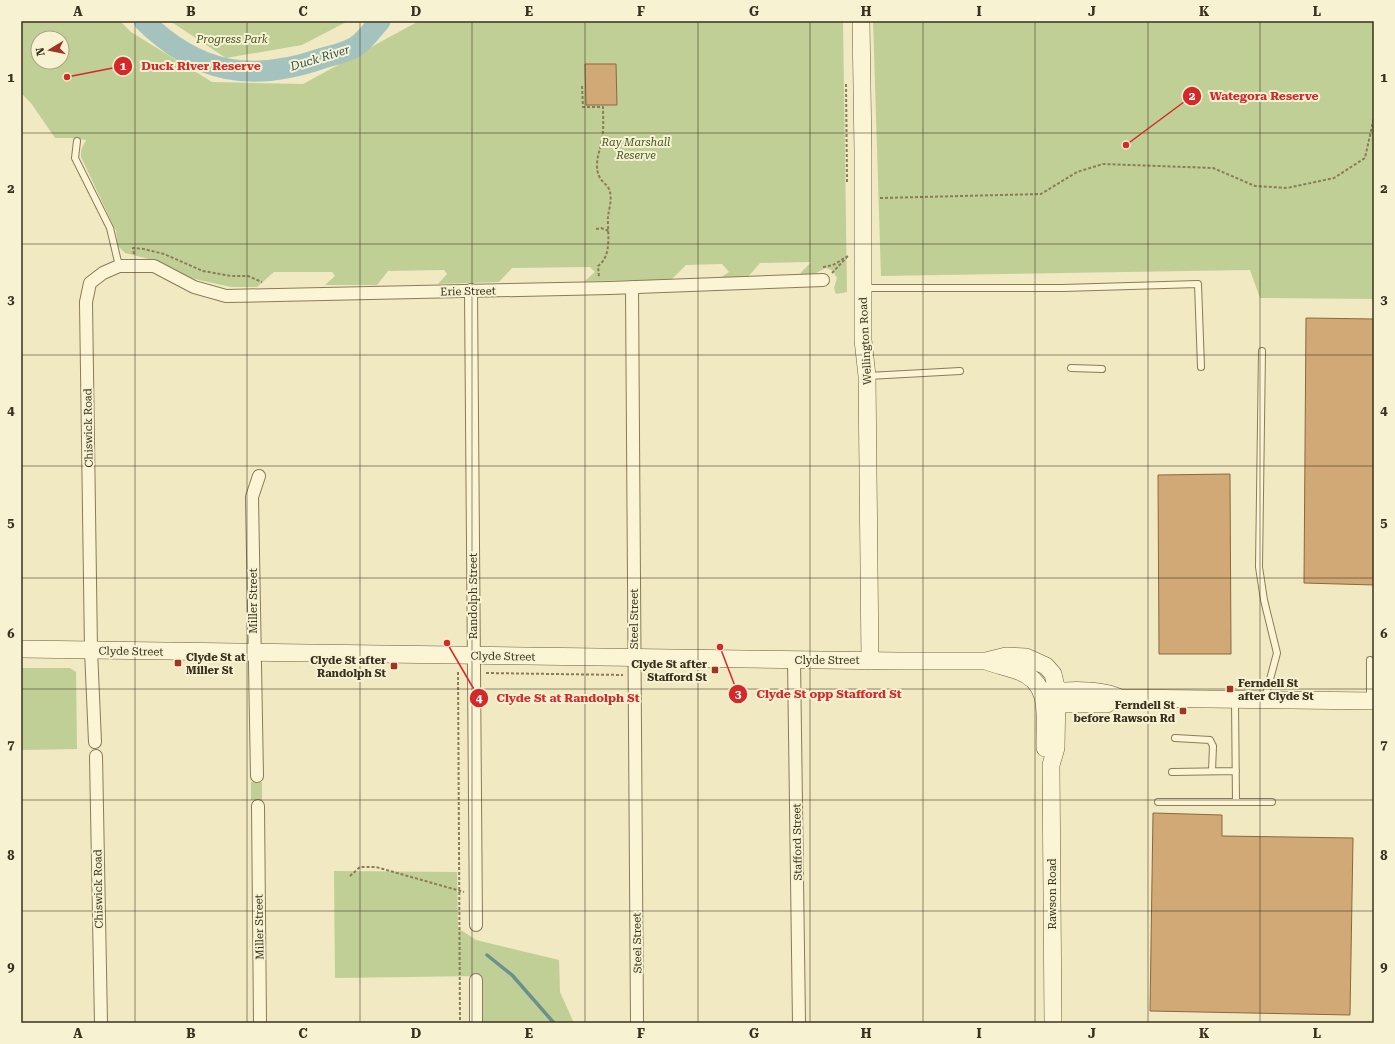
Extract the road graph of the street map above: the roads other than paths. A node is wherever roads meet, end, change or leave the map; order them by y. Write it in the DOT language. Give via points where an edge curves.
graph roads {
  1 [pos="861,21"];
  2 [pos="77,142"];
  3 [pos="119,266"];
  4 [pos="823,280"];
  5 [pos="632,287"];
  6 [pos="862,288"];
  7 [pos="471,290"];
  8 [pos="1262,351"];
  9 [pos="1201,367"];
  10 [pos="1071,368"];
  11 [pos="1102,369"];
  12 [pos="960,372"];
  13 [pos="867,376"];
  14 [pos="259,476"];
  15 [pos="21,649"];
  16 [pos="91,650"];
  17 [pos="254,653"];
  18 [pos="473,655"];
  19 [pos="634,658"];
  20 [pos="794,660"];
  21 [pos="1370,660"];
  22 [pos="870,661"];
  23 [pos="1050,698"];
  24 [pos="1235,700"];
  25 [pos="1264,701"];
  26 [pos="1372,701"];
  27 [pos="1175,738"];
  28 [pos="94,742"];
  29 [pos="96,756"];
  30 [pos="1212,771"];
  31 [pos="1236,771"];
  32 [pos="1172,772"];
  33 [pos="257,776"];
  34 [pos="1158,802"];
  35 [pos="1236,802"];
  36 [pos="1272,802"];
  37 [pos="258,806"];
  38 [pos="476,925"];
  39 [pos="476,980"];
  40 [pos="101,1023"];
  41 [pos="260,1023"];
  42 [pos="476,1023"];
  43 [pos="638,1023"];
  44 [pos="799,1023"];
  45 [pos="1053,1023"];
  1 -- 6 [label="main road, Wellington Road" via="864,152"];
  2 -- 3 [label="lane" via="75,158 110,228"];
  3 -- 7 [label="street, Erie Street" via="154,266 194,287 226,296"];
  3 -- 16 [label="street, Chiswick Road" via="103,273 90,283 86,302"];
  4 -- 5 [label="street, Erie Street"];
  5 -- 7 [label="street, Erie Street"];
  5 -- 19 [label="street, Steel Street"];
  6 -- 9 [label="lane" via="1063,288 1198,284"];
  6 -- 13 [label="main road, Wellington Road" via="862,340"];
  7 -- 18 [label="street, Randolph Street"];
  8 -- 25 [label="lane" via="1259,567 1277,653"];
  10 -- 11 [label="lane"];
  12 -- 13 [label="lane"];
  13 -- 22 [label="main road, Wellington Road"];
  14 -- 17 [label="street, Miller Street" via="252,497"];
  15 -- 16 [label="main road, Clyde Street"];
  16 -- 17 [label="main road, Clyde Street"];
  16 -- 28 [label="street, Chiswick Road"];
  17 -- 18 [label="main road, Clyde Street"];
  17 -- 33 [label="street, Miller Street"];
  18 -- 19 [label="main road, Clyde Street"];
  18 -- 38 [label="street, Randolph Street"];
  19 -- 20 [label="main road, Clyde Street"];
  19 -- 43 [label="street, Steel Street"];
  20 -- 22 [label="main road, Clyde Street"];
  20 -- 44 [label="street, Stafford Street"];
  21 -- 26 [label="lane"];
  22 -- 23 [label="main road, Clyde Street" via="986,661 1029,676"];
  23 -- 24 [label="main road" via="1109,704 1120,698"];
  23 -- 45 [label="main road, Rawson Road" via="1045,749 1051,765"];
  24 -- 25 [label="main road"];
  24 -- 31 [label="lane"];
  25 -- 26 [label="main road"];
  27 -- 30 [label="lane" via="1210,740 1213,746"];
  28 -- 29 [label="lane"];
  29 -- 40 [label="street, Chiswick Road"];
  30 -- 31 [label="lane"];
  30 -- 32 [label="lane"];
  31 -- 35 [label="lane"];
  34 -- 35 [label="lane"];
  35 -- 36 [label="lane"];
  37 -- 41 [label="street, Miller Street"];
  39 -- 42 [label="street"];
}
